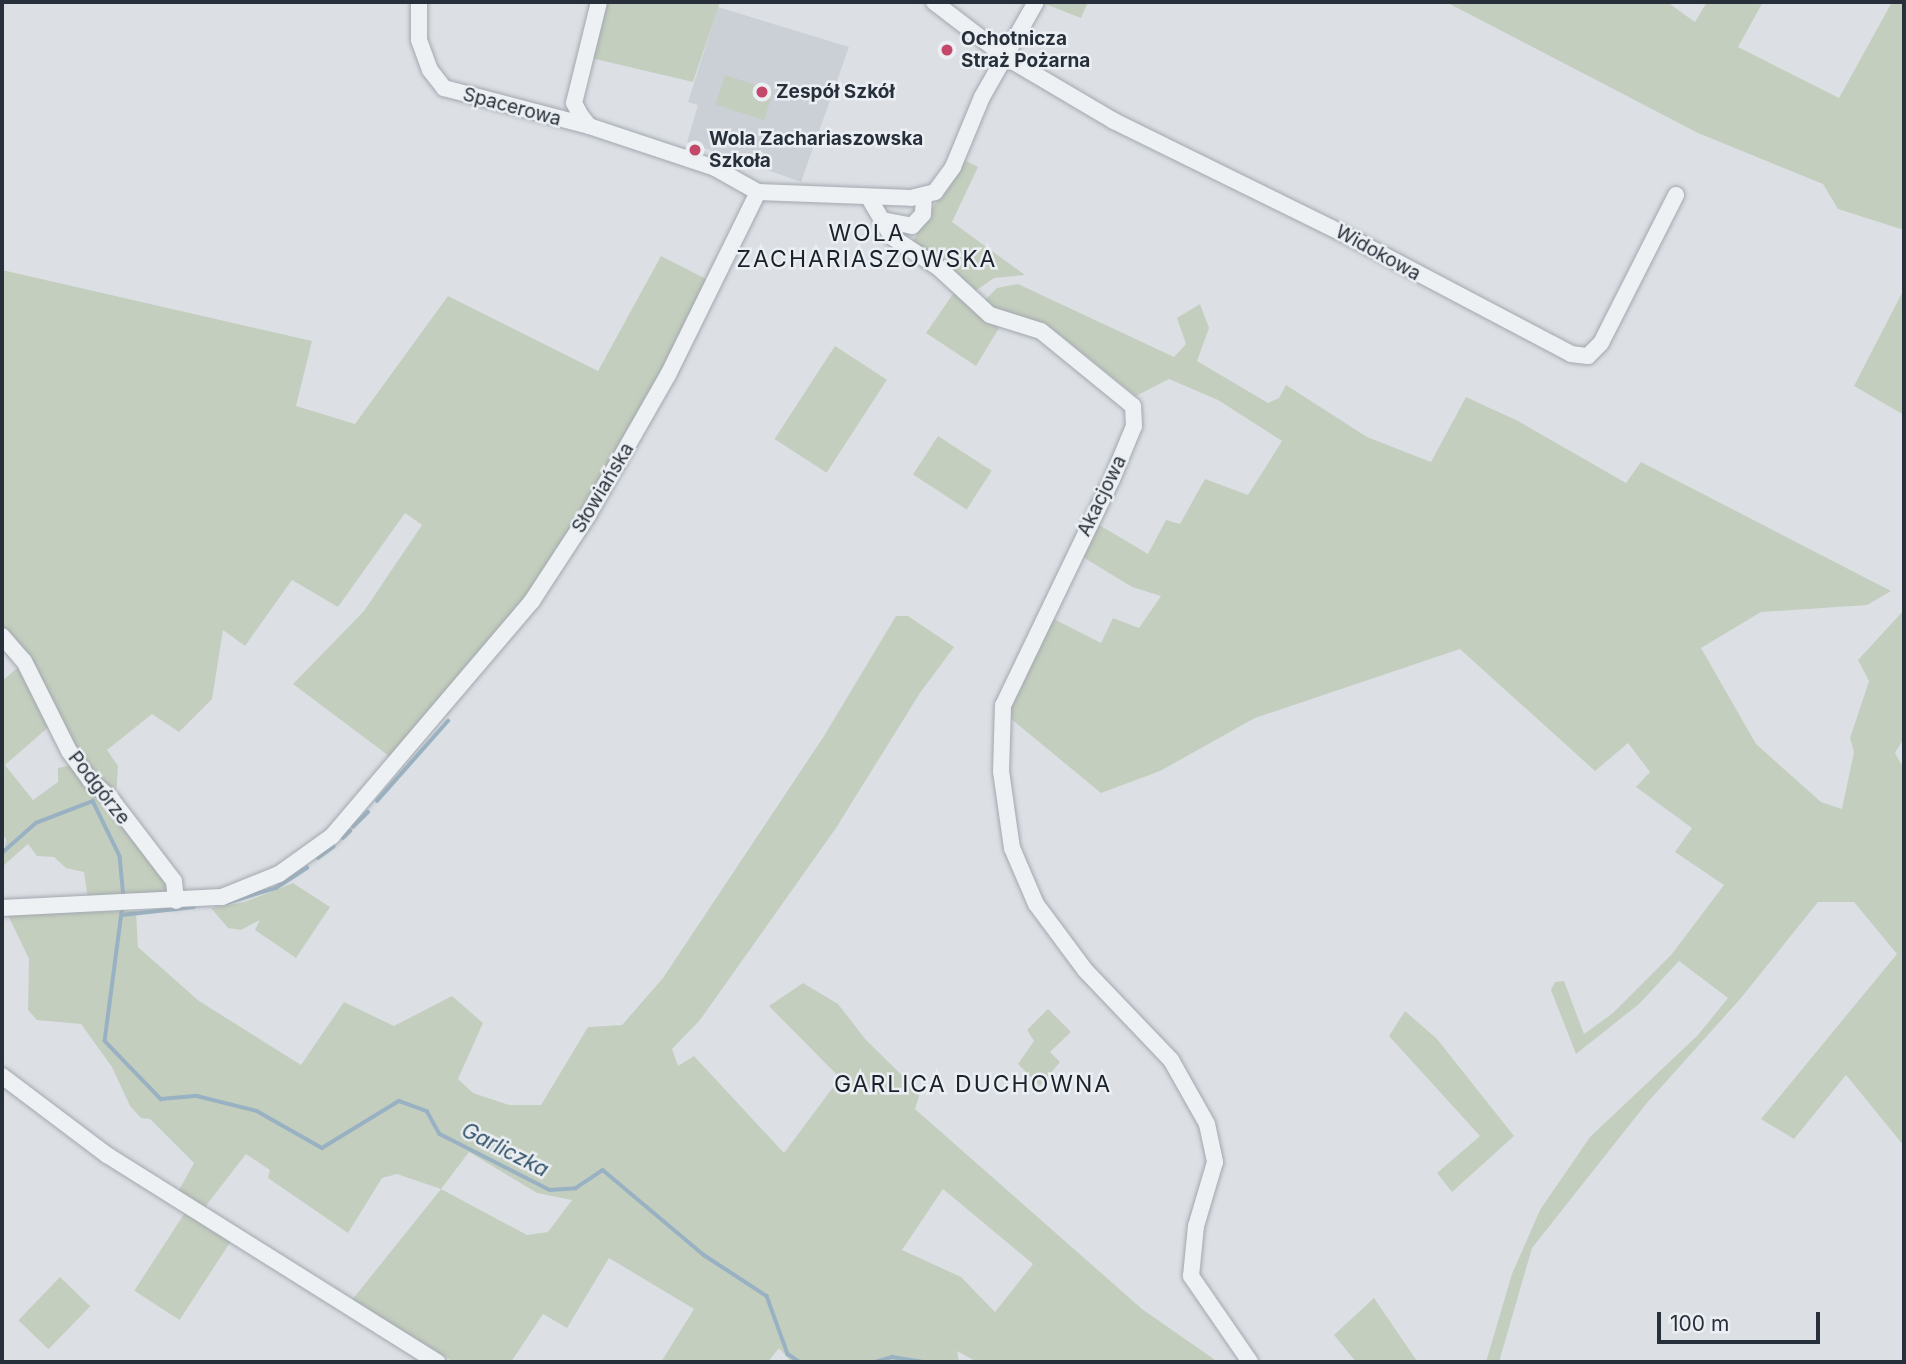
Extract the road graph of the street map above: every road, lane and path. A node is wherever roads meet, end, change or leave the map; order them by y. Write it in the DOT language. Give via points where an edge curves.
graph roads {
  1 [pos="419,2"];
  2 [pos="599,2"];
  3 [pos="934,2"];
  4 [pos="1036,2"];
  5 [pos="1007,58"];
  6 [pos="589,126"];
  7 [pos="758,192"];
  8 [pos="1676,195"];
  9 [pos="924,197"];
  10 [pos="869,198"];
  11 [pos="882,220"];
  12 [pos="918,221"];
  13 [pos="905,247"];
  14 [pos="2,636"];
  15 [pos="176,901"];
  16 [pos="2,908"];
  17 [pos="2,1076"];
  18 [pos="437,1362"];
  19 [pos="1250,1362"];
  1 -- 6 [label="street, Spacerowa" via="419,40 430,70 444,88"];
  2 -- 6 [label="street" via="575,103"];
  3 -- 5 [label="street, Widokowa"];
  4 -- 5 [label="street"];
  5 -- 8 [label="street, Widokowa" via="1114,121 1338,231 1571,355 1588,356 1601,343"];
  5 -- 9 [label="street" via="982,97 953,167 935,192"];
  6 -- 7 [label="street" via="715,168"];
  7 -- 10 [label="street"];
  7 -- 15 [label="street, Słowiańska" via="720,276 616,469 532,601 494,650 332,836 279,874 250,887 222,897"];
  9 -- 10 [label="street"];
  9 -- 12 [label="street"];
  10 -- 11 [label="street, Akacjowa"];
  11 -- 12 [label="street" via="907,228"];
  11 -- 13 [label="street, Akacjowa" via="891,237"];
  12 -- 13 [label="street"];
  13 -- 19 [label="street, Akacjowa" via="939,268 990,315 1053,338 1126,400 1135,413 1112,479 1001,709 1000,757 1014,852 1037,904 1101,988 1164,1052 1199,1106 1216,1154 1196,1226 1191,1276"];
  14 -- 15 [label="street, Podgórze" via="24,661 69,751 174,881"];
  15 -- 16 [label="street, Słowiańska"];
  17 -- 18 [label="street" via="107,1155"];
}
